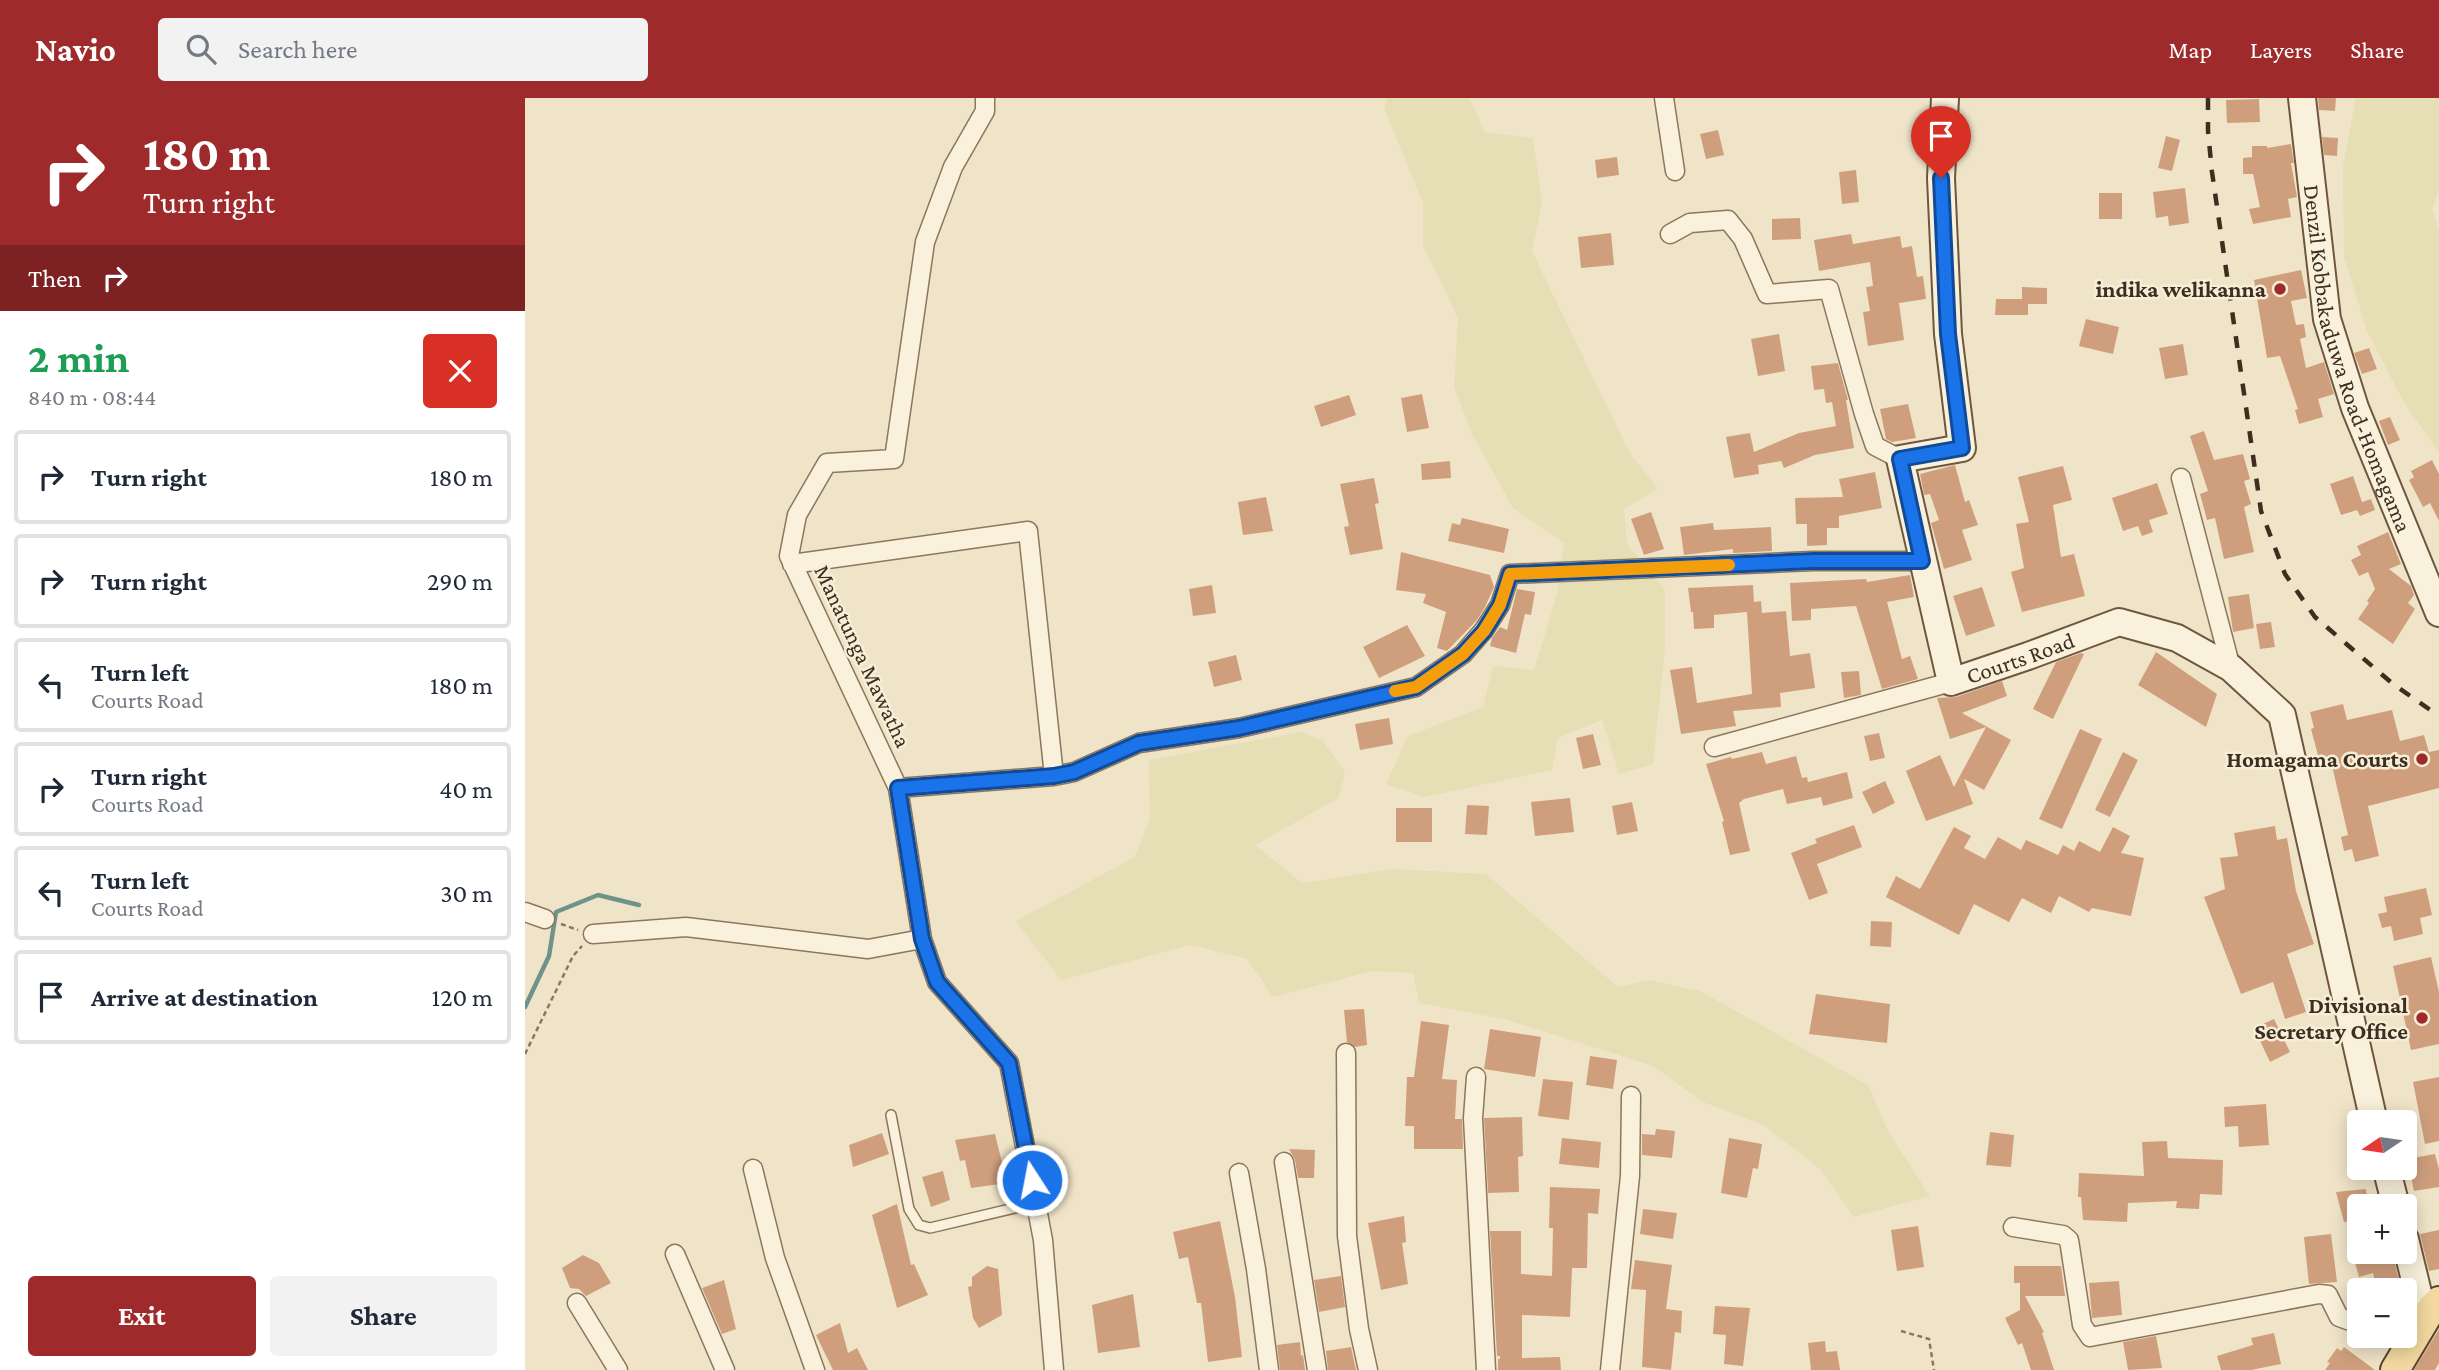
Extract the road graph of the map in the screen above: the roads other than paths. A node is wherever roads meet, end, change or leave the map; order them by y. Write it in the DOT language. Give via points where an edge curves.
graph roads {
  1 [pos="985,98"];
  2 [pos="1664,98"];
  3 [pos="1945,98"];
  4 [pos="2302,98"];
  5 [pos="1675,171"];
  6 [pos="1670,234"];
  7 [pos="1900,459"];
  8 [pos="2181,478"];
  9 [pos="1922,561"];
  10 [pos="792,564"];
  11 [pos="2439,613"];
  12 [pos="2231,668"];
  13 [pos="1951,682"];
  14 [pos="1714,747"];
  15 [pos="1054,776"];
  16 [pos="898,788"];
  17 [pos="525,912"];
  18 [pos="545,919"];
  19 [pos="593,934"];
  20 [pos="922,939"];
  21 [pos="1346,1053"];
  22 [pos="1476,1077"];
  23 [pos="1631,1096"];
  24 [pos="2371,1110"];
  25 [pos="891,1115"];
  26 [pos="1284,1162"];
  27 [pos="753,1169"];
  28 [pos="1239,1173"];
  29 [pos="1036,1203"];
  30 [pos="2013,1227"];
  31 [pos="675,1254"];
  32 [pos="2413,1264"];
  33 [pos="2424,1302"];
  34 [pos="577,1303"];
  35 [pos="2347,1320"];
  36 [pos="618,1370"];
  37 [pos="725,1370"];
  38 [pos="815,1370"];
  39 [pos="1054,1370"];
  40 [pos="1269,1370"];
  41 [pos="1317,1370"];
  42 [pos="1368,1370"];
  43 [pos="1486,1370"];
  44 [pos="1609,1370"];
  45 [pos="2395,1370"];
  1 -- 10 [label="street, Manatunga Mawatha" via="985,111 953,167 925,242 894,459 827,463 797,515 789,556"];
  2 -- 5 [label="street"];
  3 -- 7 [label="street" via="1941,178 1947,321 1962,448"];
  4 -- 11 [label="street, Denzil Kobbakaduwa Road-Homagama" via="2327,319 2355,408"];
  6 -- 7 [label="street" via="1690,223 1728,220 1743,239 1766,294 1829,289 1875,446"];
  7 -- 9 [label="street, Courts Road"];
  8 -- 12 [label="street"];
  9 -- 13 [label="street, Courts Road"];
  9 -- 15 [label="street" via="1510,574 1500,605 1484,631 1463,654 1416,687 1239,728 1139,743 1074,772"];
  10 -- 15 [label="street" via="1028,531"];
  10 -- 16 [label="street, Manatunga Mawatha"];
  12 -- 13 [label="street, Courts Road" via="2177,639 2119,622"];
  12 -- 24 [label="street, Courts Road" via="2282,715"];
  13 -- 14 [label="street"];
  15 -- 16 [label="street"];
  16 -- 20 [label="street, Manatunga Mawatha"];
  17 -- 18 [label="street"];
  19 -- 20 [label="street" via="686,927 867,949"];
  20 -- 29 [label="street, Manatunga Mawatha" via="937,982 1009,1063"];
  21 -- 42 [label="street" via="1347,1236"];
  22 -- 43 [label="street" via="1473,1118"];
  23 -- 44 [label="street" via="1630,1175"];
  25 -- 29 [label="lane" via="909,1209 919,1225 930,1228"];
  26 -- 41 [label="street"];
  27 -- 38 [label="street" via="775,1258"];
  28 -- 40 [label="street"];
  29 -- 39 [label="street, Manatunga Mawatha"];
  30 -- 35 [label="street" via="2063,1235 2069,1241 2082,1325 2090,1337 2319,1294 2328,1295 2339,1317"];
  31 -- 37 [label="street"];
  32 -- 33 [label="street"];
  33 -- 45 [label="main road"];
  34 -- 36 [label="street"];
}
